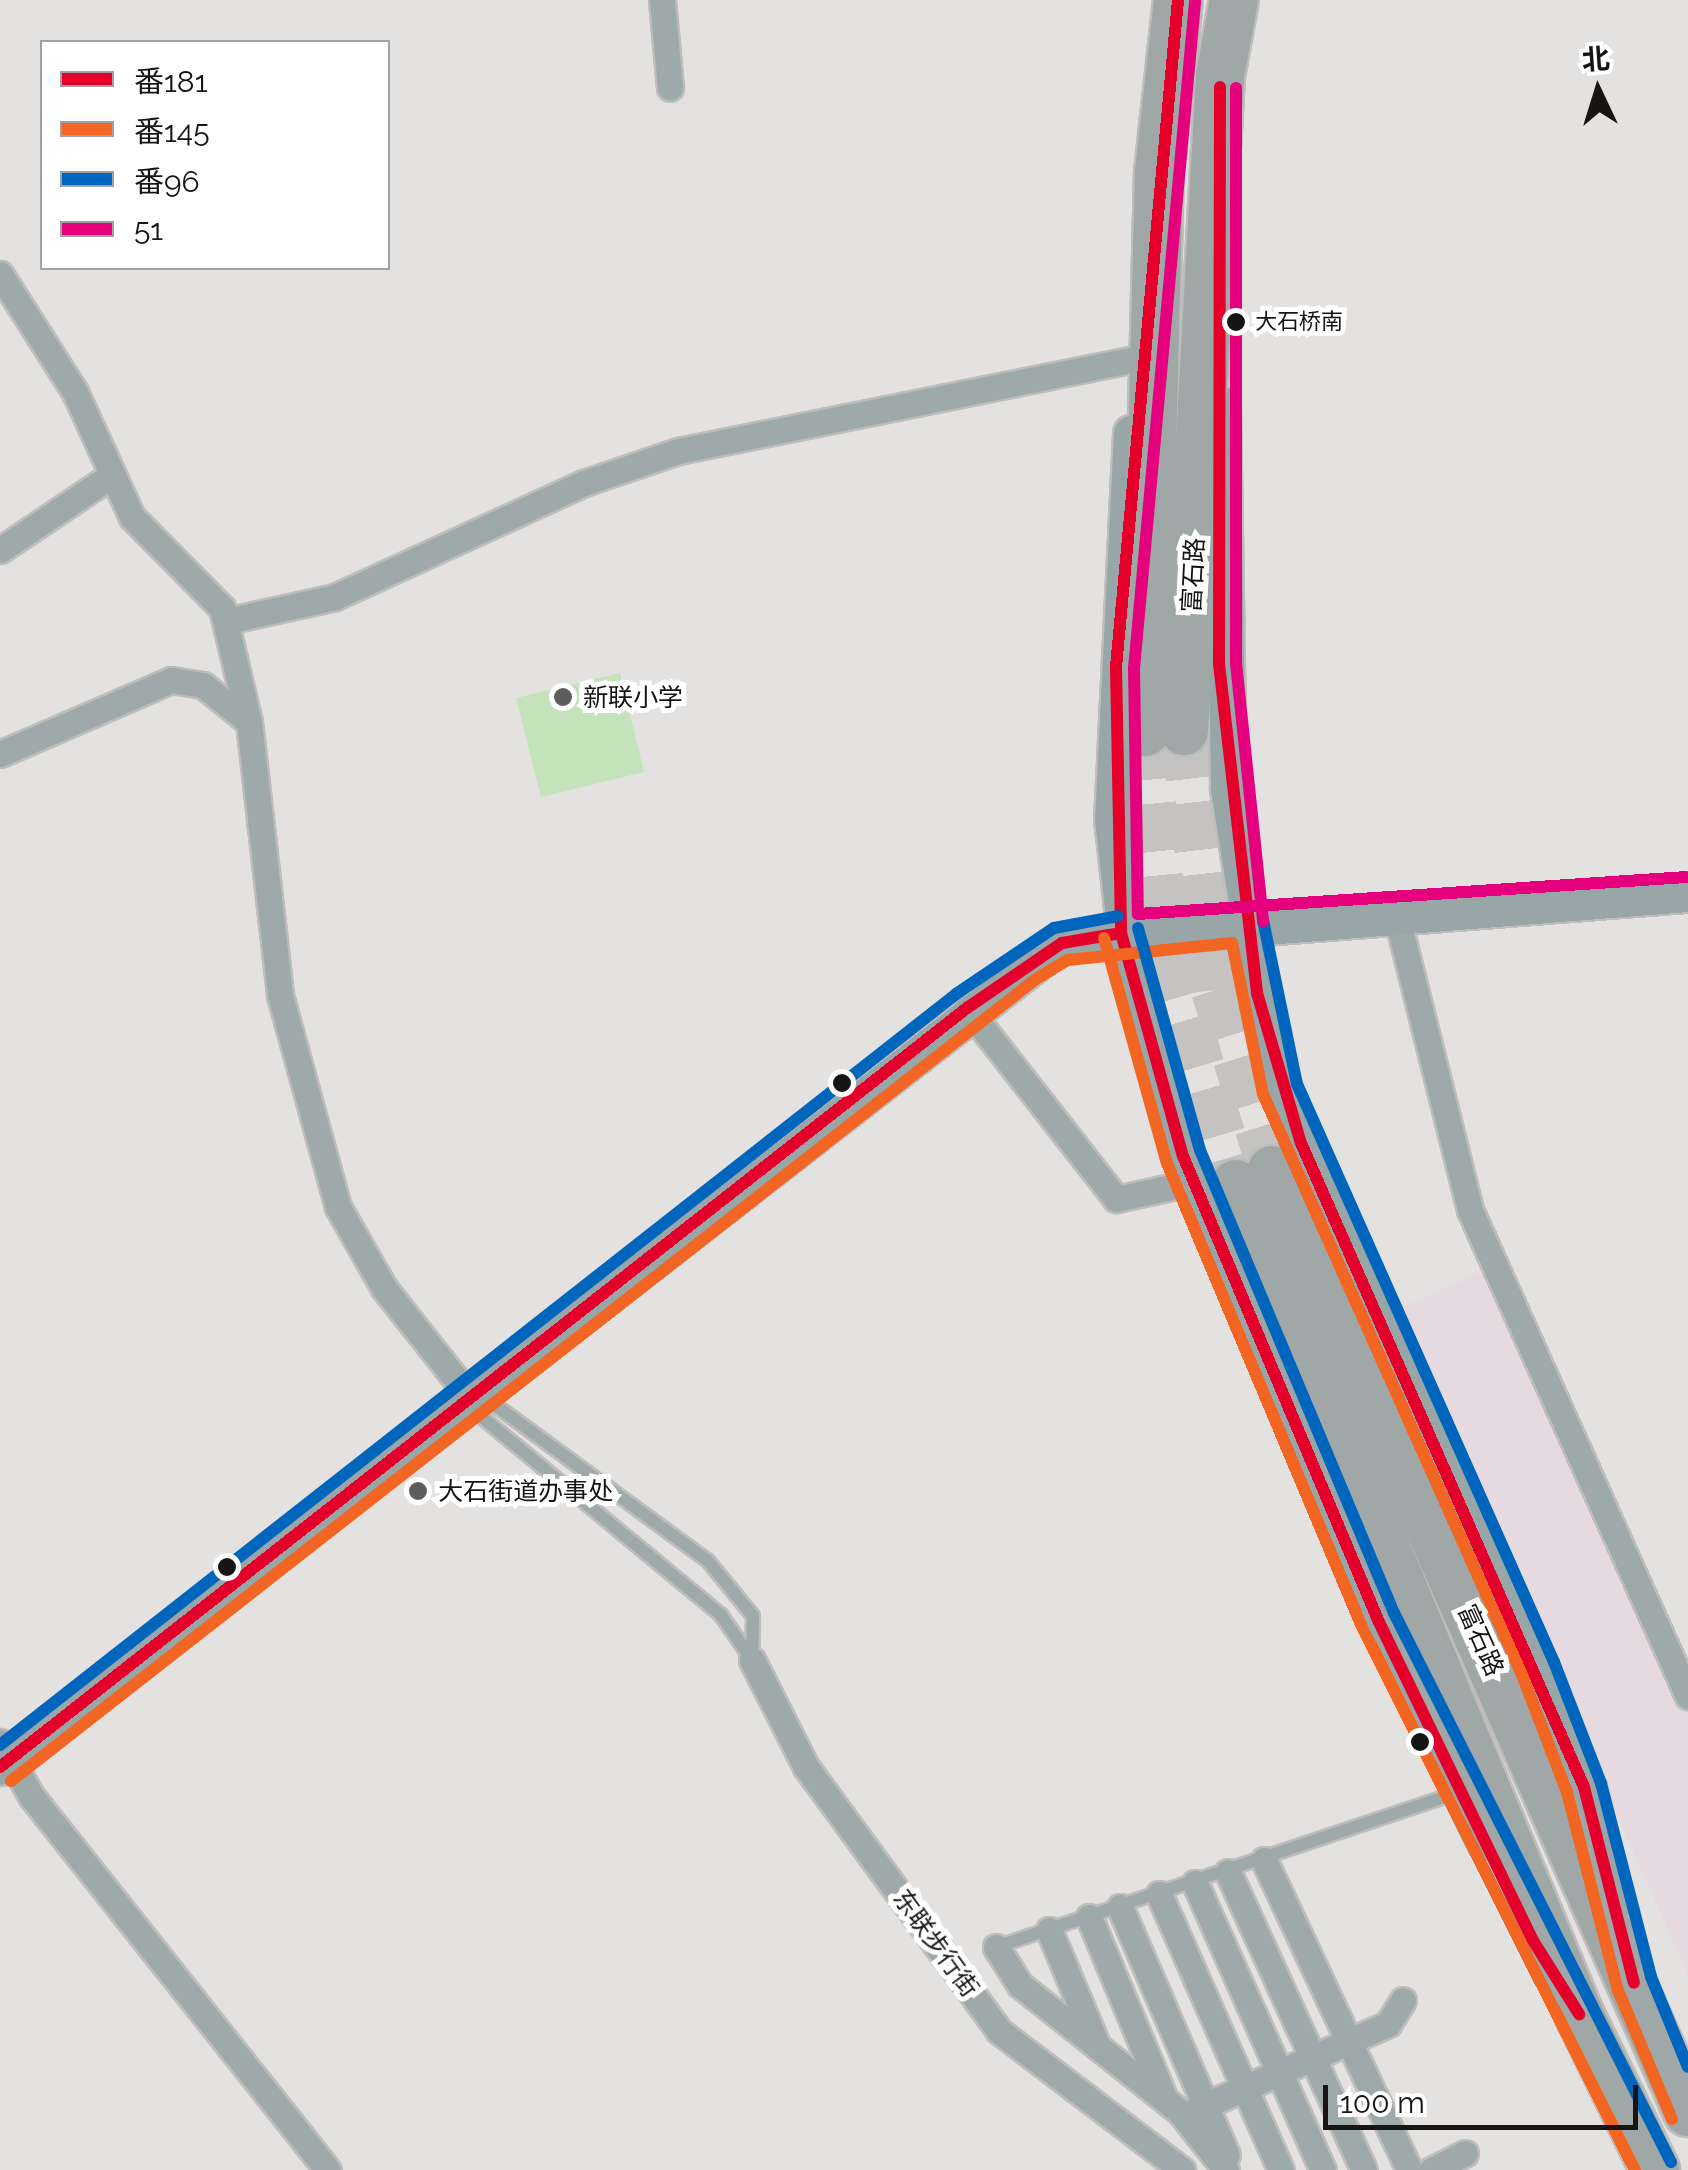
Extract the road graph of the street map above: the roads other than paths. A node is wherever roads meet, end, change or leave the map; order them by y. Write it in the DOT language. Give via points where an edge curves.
graph roads {
  1 [pos="662,0"];
  2 [pos="1178,0"];
  3 [pos="1234,0"];
  4 [pos="670,88"];
  5 [pos="1159,172"];
  6 [pos="1217,174"];
  7 [pos="0,274"];
  8 [pos="1139,358"];
  9 [pos="112,475"];
  10 [pos="0,550"];
  11 [pos="226,621"];
  12 [pos="249,722"];
  13 [pos="0,754"];
  14 [pos="1688,894"];
  15 [pos="1396,914"];
  16 [pos="1246,924"];
  17 [pos="1122,933"];
  18 [pos="968,1008"];
  19 [pos="1234,1179"];
  20 [pos="468,1400"];
  21 [pos="752,1660"];
  22 [pos="1688,1696"];
  23 [pos="4,1756"];
  24 [pos="1460,1791"];
  25 [pos="1264,1860"];
  26 [pos="1228,1872"];
  27 [pos="1195,1883"];
  28 [pos="1159,1894"];
  29 [pos="1120,1907"];
  30 [pos="1088,1917"];
  31 [pos="1049,1930"];
  32 [pos="996,1947"];
  33 [pos="1634,1983"];
  34 [pos="1404,2000"];
  35 [pos="1579,2014"];
  36 [pos="1348,2042"];
  37 [pos="1099,2049"];
  38 [pos="1313,2058"];
  39 [pos="1280,2072"];
  40 [pos="1244,2088"];
  41 [pos="1209,2104"];
  42 [pos="1174,2108"];
  43 [pos="1688,2112"];
  44 [pos="1465,2153"];
  45 [pos="328,2170"];
  46 [pos="1182,2170"];
  47 [pos="1229,2170"];
  48 [pos="1280,2170"];
  49 [pos="1324,2170"];
  50 [pos="1364,2170"];
  51 [pos="1408,2170"];
  52 [pos="1432,2170"];
  53 [pos="1655,2170"];
  1 -- 4 [label="street"];
  2 -- 5 [label="highway, 富石路"];
  3 -- 6 [label="highway, 富石路"];
  5 -- 6 [label="highway, 富石路" via="1164,731"];
  5 -- 8 [label="main road"];
  6 -- 16 [label="main road" via="1219,664"];
  7 -- 9 [label="street" via="75,392"];
  8 -- 11 [label="street" via="678,450 584,482 334,598"];
  8 -- 17 [label="main road" via="1116,667"];
  9 -- 10 [label="street"];
  9 -- 11 [label="street" via="159,554"];
  11 -- 12 [label="street"];
  12 -- 13 [label="street" via="203,686 171,680"];
  12 -- 20 [label="street" via="280,995 338,1207 384,1288"];
  14 -- 15 [label="main road"];
  15 -- 16 [label="main road"];
  15 -- 22 [label="street" via="1470,1210"];
  16 -- 17 [label="main road"];
  16 -- 33 [label="main road" via="1280,1090 1538,1668 1584,1786"];
  17 -- 18 [label="main road" via="1062,943"];
  17 -- 19 [label="main road"];
  18 -- 19 [label="street" via="1116,1198"];
  18 -- 20 [label="main road"];
  19 -- 24 [label="main road" via="1378,1620"];
  19 -- 33 [label="highway, 富石路"];
  19 -- 35 [label="highway, 富石路"];
  20 -- 21 [label="lane" via="721,1615"];
  20 -- 21 [label="lane" via="498,1406 708,1561 753,1616"];
  20 -- 23 [label="main road"];
  21 -- 46 [label="street, 东联步行街" via="806,1766 999,2031"];
  23 -- 45 [label="street"];
  24 -- 25 [label="lane"];
  24 -- 35 [label="main road"];
  25 -- 26 [label="lane"];
  25 -- 36 [label="street"];
  26 -- 27 [label="lane"];
  26 -- 38 [label="street"];
  27 -- 28 [label="lane"];
  27 -- 39 [label="street"];
  28 -- 29 [label="lane"];
  28 -- 40 [label="street"];
  29 -- 30 [label="lane"];
  29 -- 41 [label="street"];
  30 -- 31 [label="lane"];
  30 -- 42 [label="street"];
  31 -- 32 [label="lane"];
  31 -- 37 [label="street"];
  32 -- 37 [label="street" via="1020,1985"];
  33 -- 43 [label="highway, 富石路"];
  34 -- 36 [label="street" via="1388,2024"];
  35 -- 53 [label="highway, 富石路"];
  36 -- 38 [label="street"];
  36 -- 51 [label="street"];
  37 -- 42 [label="street"];
  38 -- 39 [label="street"];
  38 -- 50 [label="street"];
  39 -- 40 [label="street"];
  39 -- 49 [label="street"];
  40 -- 41 [label="street"];
  40 -- 48 [label="street"];
  41 -- 42 [label="street"];
  41 -- 47 [label="street"];
  42 -- 47 [label="street"];
  44 -- 52 [label="street"];
}
